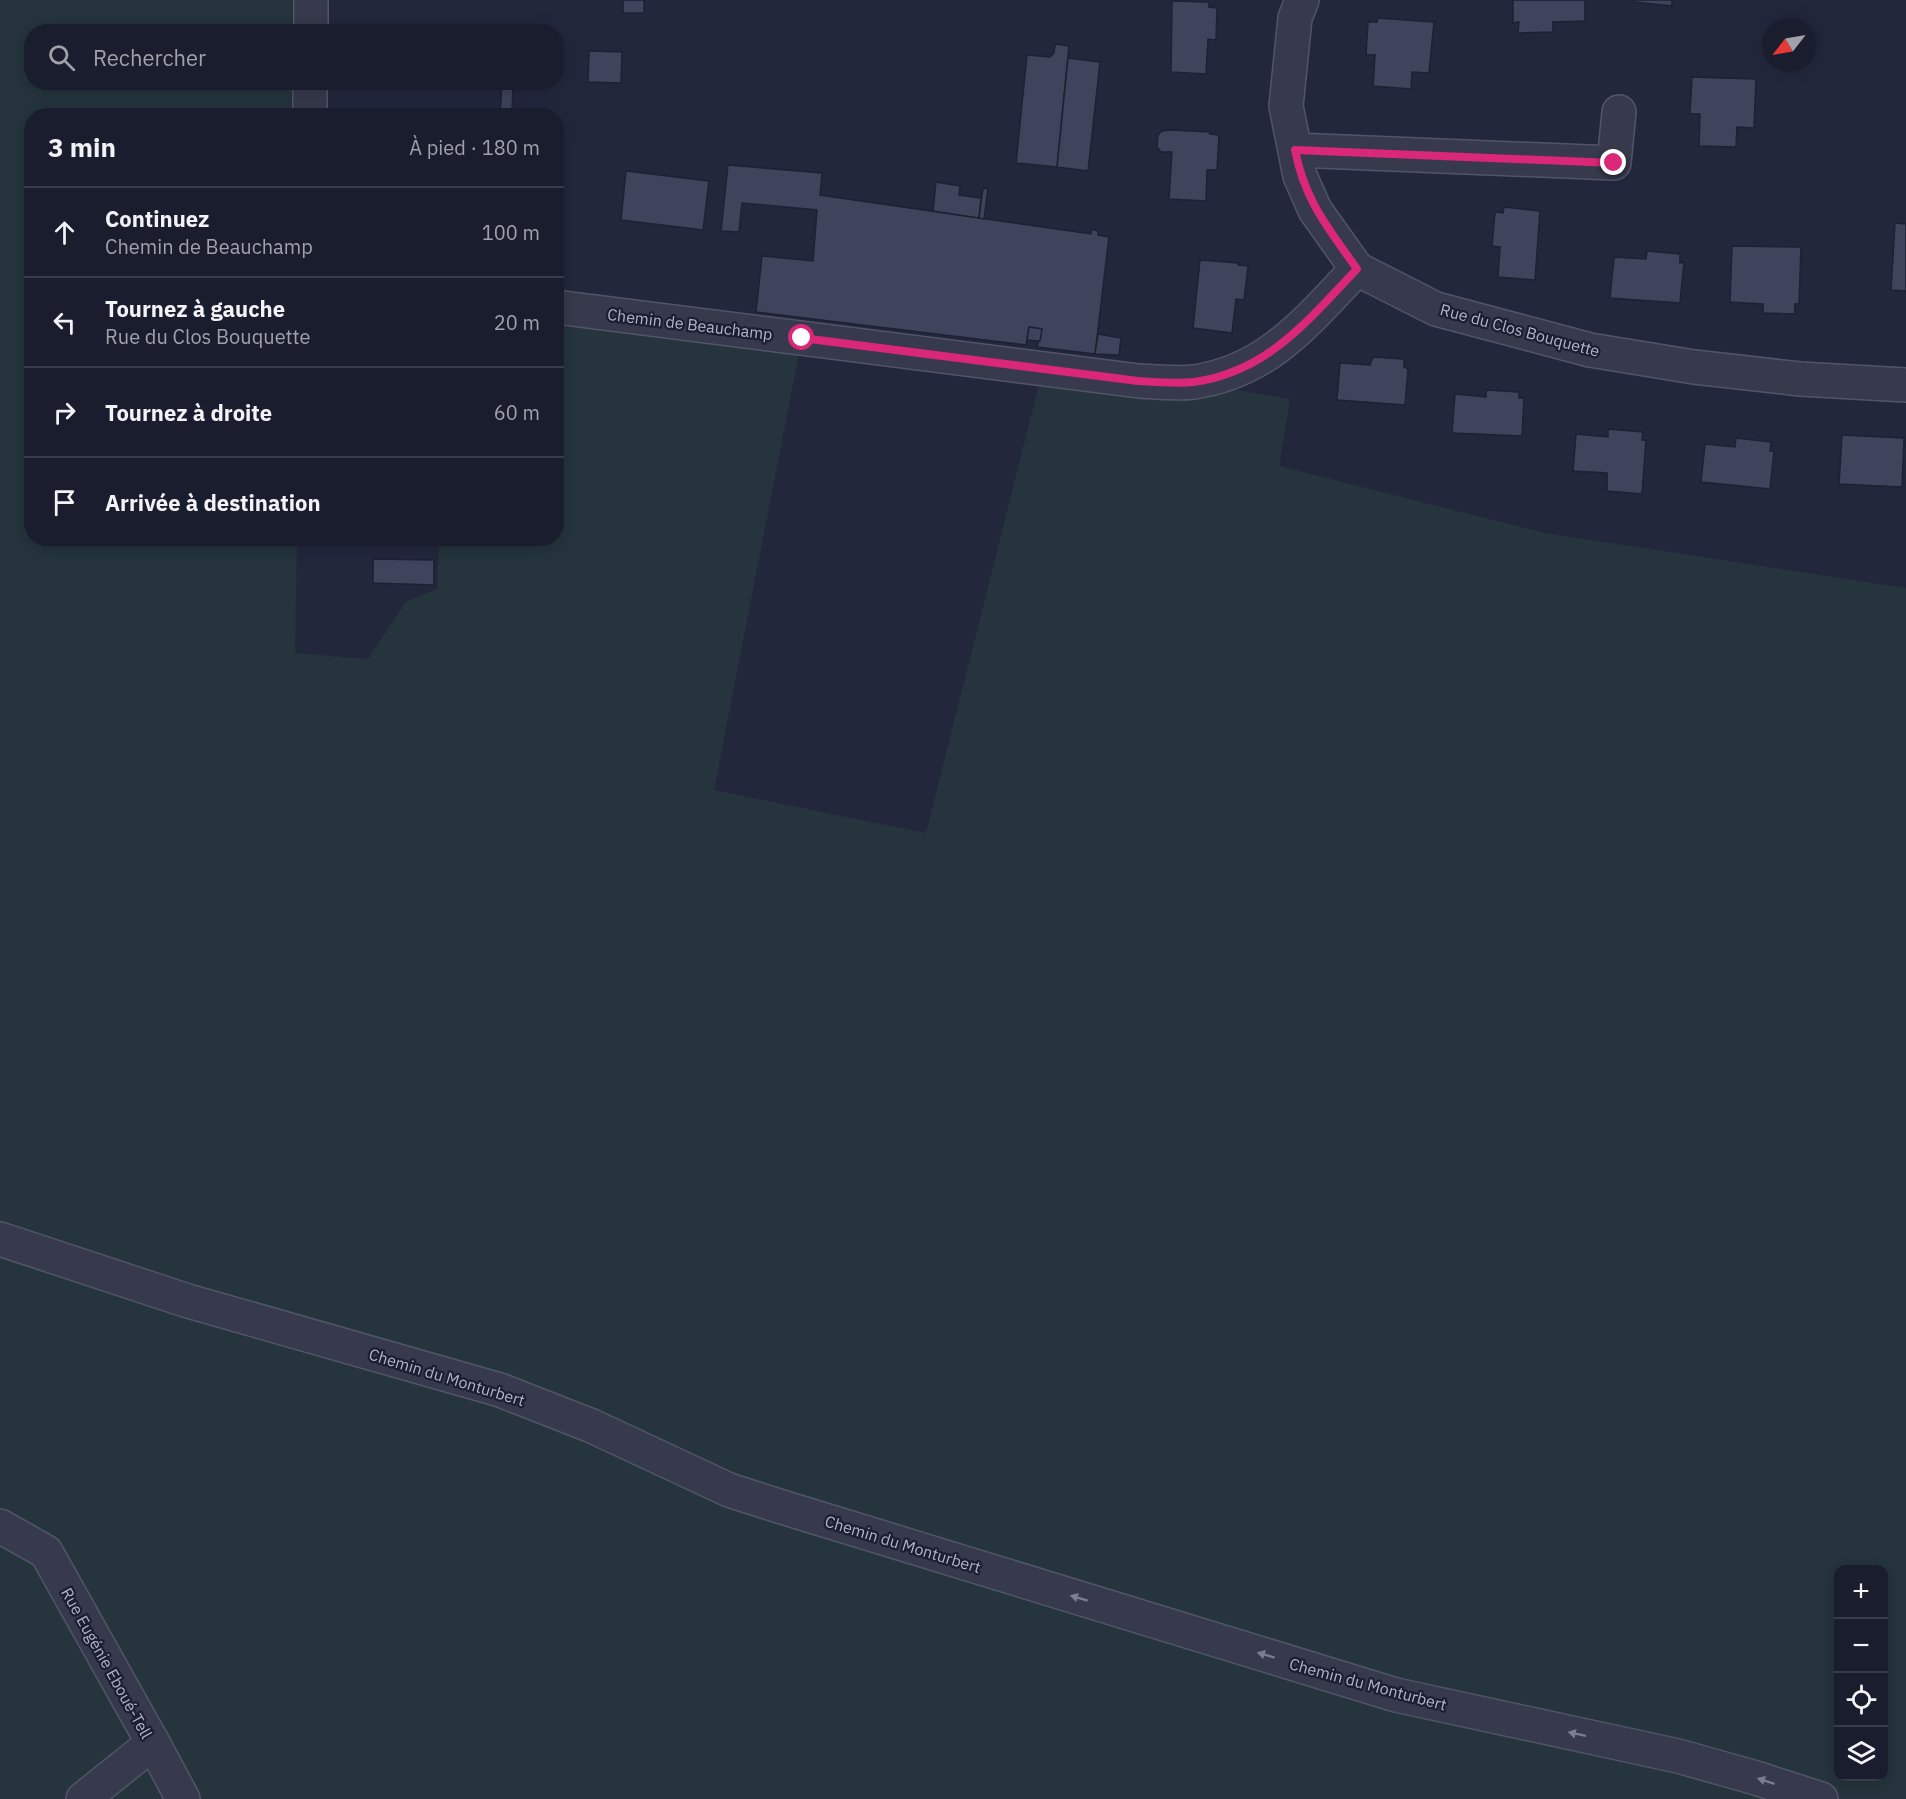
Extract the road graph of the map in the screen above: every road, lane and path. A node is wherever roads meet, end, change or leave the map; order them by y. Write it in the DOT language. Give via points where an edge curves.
graph roads {
  1 [pos="1302,0"];
  2 [pos="310,90"];
  3 [pos="310,108"];
  4 [pos="1619,112"];
  5 [pos="1295,150"];
  6 [pos="1357,269"];
  7 [pos="564,308"];
  8 [pos="1906,385"];
  9 [pos="0,1239"];
  10 [pos="0,1526"];
  11 [pos="153,1743"];
  12 [pos="83,1799"];
  13 [pos="183,1799"];
  14 [pos="1821,1799"];
  1 -- 5 [label="street, Rue du Clos Bouquette" via="1295,18 1286,106"];
  2 -- 3 [label="street"];
  4 -- 5 [label="street" via="1614,163"];
  5 -- 6 [label="street, Rue du Clos Bouquette" via="1300,176 1315,210"];
  6 -- 7 [label="street, Chemin de Beauchamp" via="1291,337 1254,364 1192,382 1138,381"];
  6 -- 8 [label="street, Rue du Clos Bouquette" via="1436,309 1590,350 1800,379"];
  14 -- 9 [label="street, Chemin du Monturbert, one-way" via="1678,1756 1396,1695 805,1514 729,1490 592,1426 500,1390 188,1301"];
  10 -- 11 [label="street, Rue Eugénie Eboué-Tell" via="46,1552"];
  11 -- 12 [label="street, Rue Eugénie Eboué-Tell"];
  11 -- 13 [label="street"];
}
